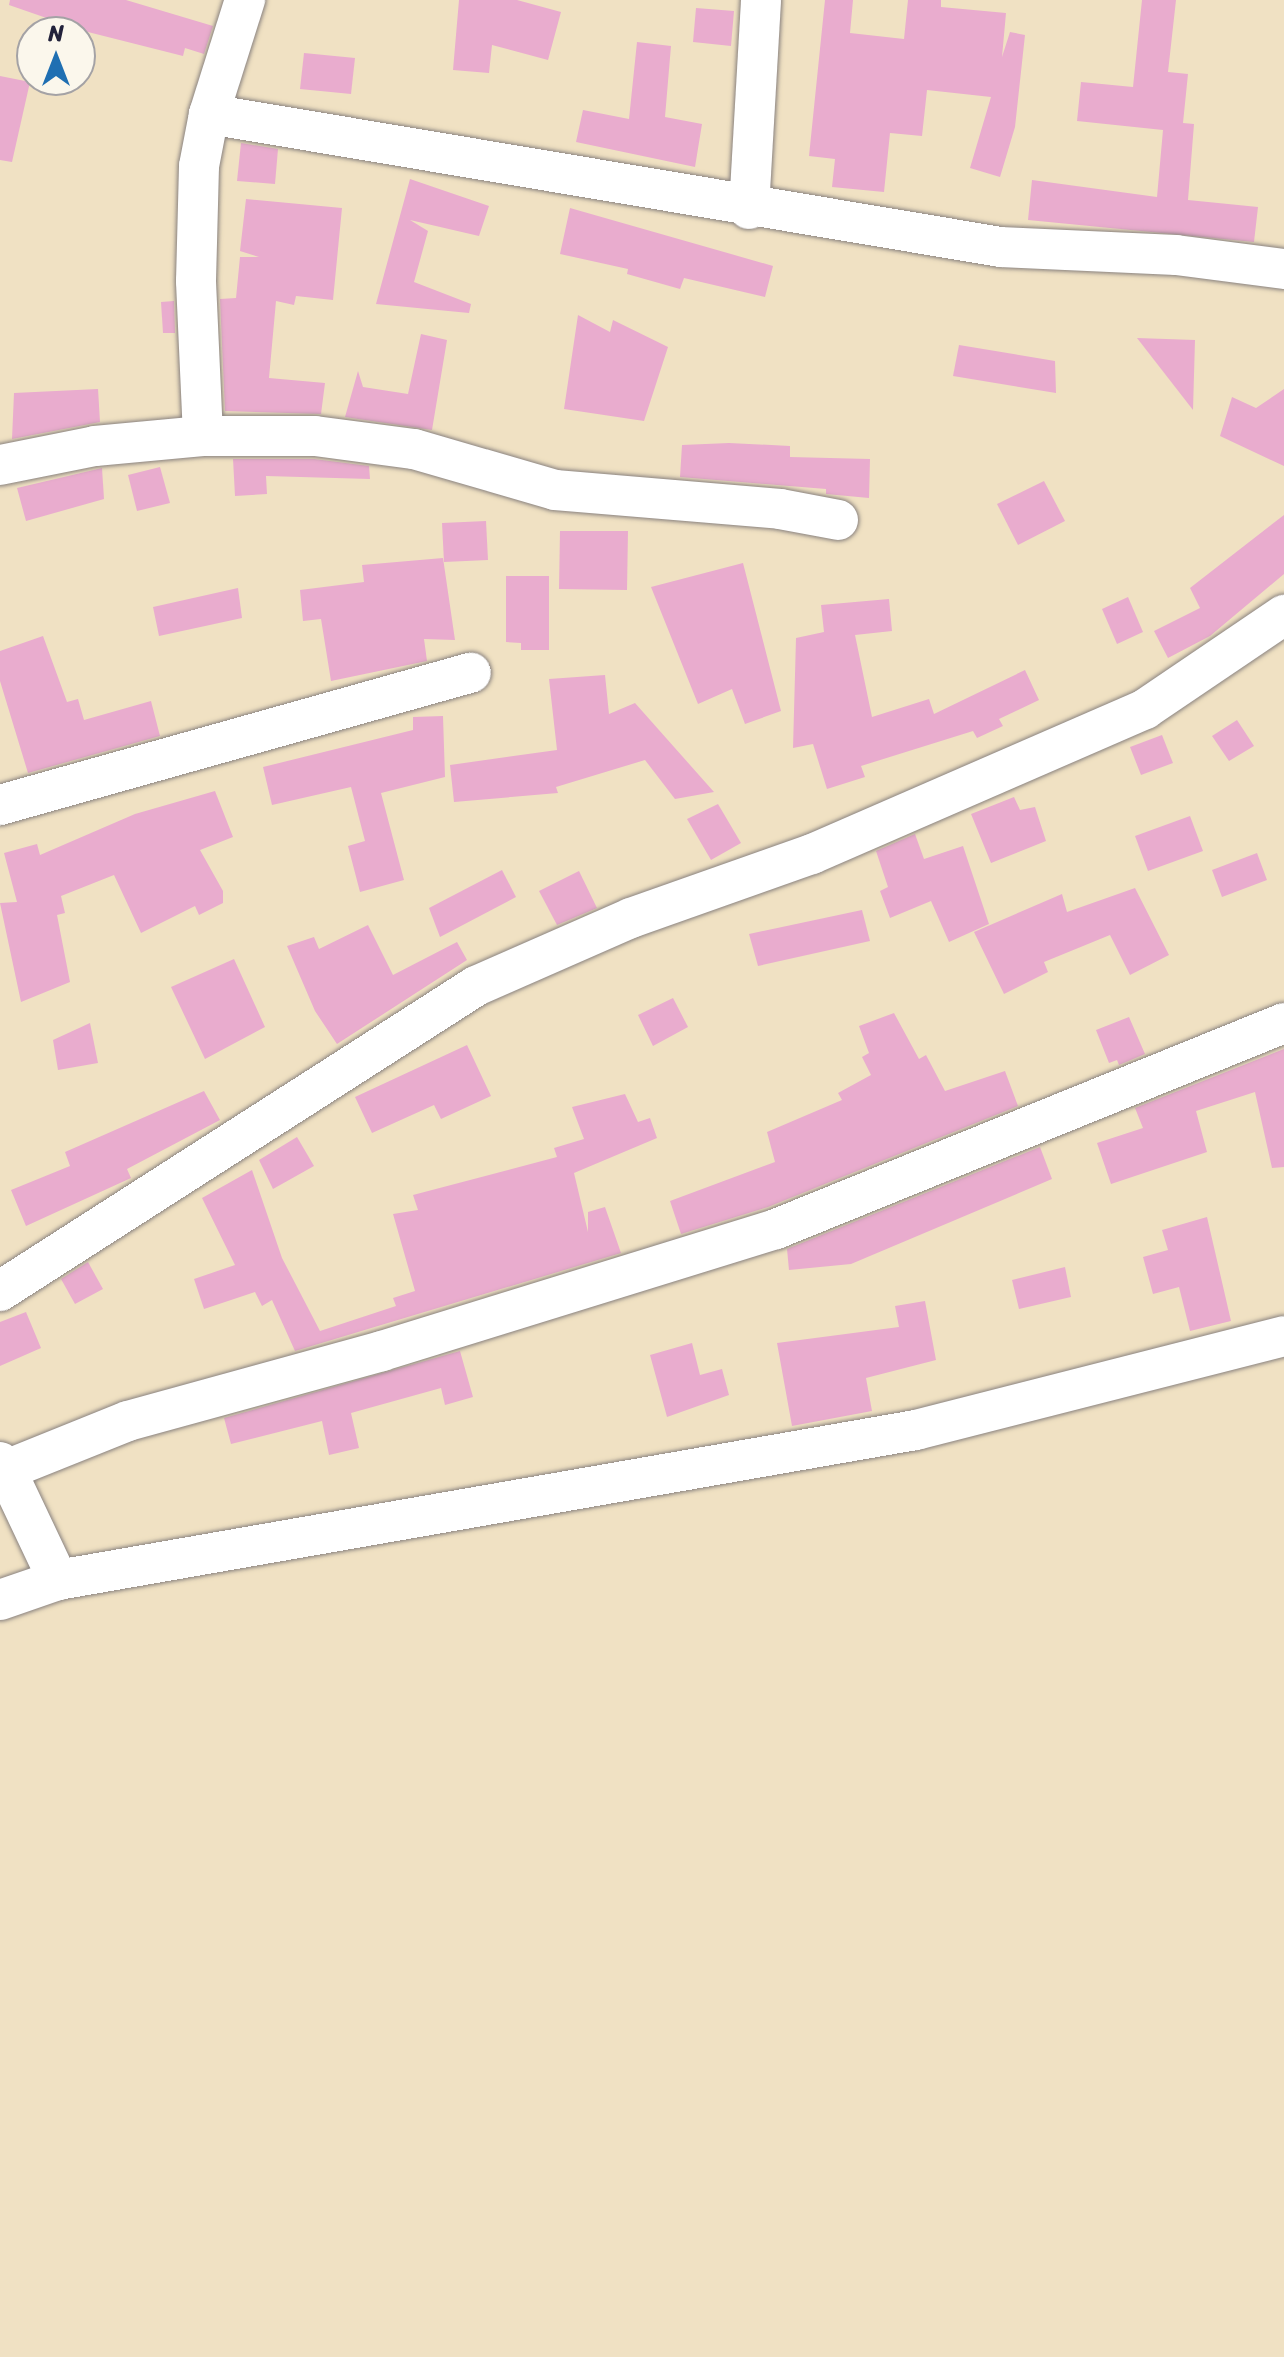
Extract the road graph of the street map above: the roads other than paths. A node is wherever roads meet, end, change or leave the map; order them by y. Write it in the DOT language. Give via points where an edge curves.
graph roads {
  1 [pos="245,0"];
  2 [pos="761,0"];
  3 [pos="209,114"];
  4 [pos="749,209"];
  5 [pos="1284,269"];
  6 [pos="203,436"];
  7 [pos="0,465"];
  8 [pos="838,520"];
  9 [pos="1284,615"];
  10 [pos="471,673"];
  11 [pos="0,805"];
  12 [pos="1284,1023"];
  13 [pos="0,1291"];
  14 [pos="1284,1336"];
  15 [pos="3,1466"];
  16 [pos="58,1580"];
  17 [pos="0,1600"];
  1 -- 3 [label="street"];
  2 -- 4 [label="street"];
  3 -- 4 [label="street"];
  3 -- 6 [label="street" via="199,166 196,281"];
  4 -- 5 [label="street" via="1000,247 1176,255"];
  6 -- 7 [label="street" via="95,446"];
  6 -- 8 [label="street" via="315,436 414,449 555,490 780,509"];
  9 -- 13 [label="street" via="1145,709 812,854 631,918 476,986"];
  10 -- 11 [label="street"];
  12 -- 15 [label="street" via="776,1229 382,1351 128,1421"];
  14 -- 16 [label="street" via="916,1430"];
  15 -- 16 [label="street"];
  16 -- 17 [label="street"];
}
